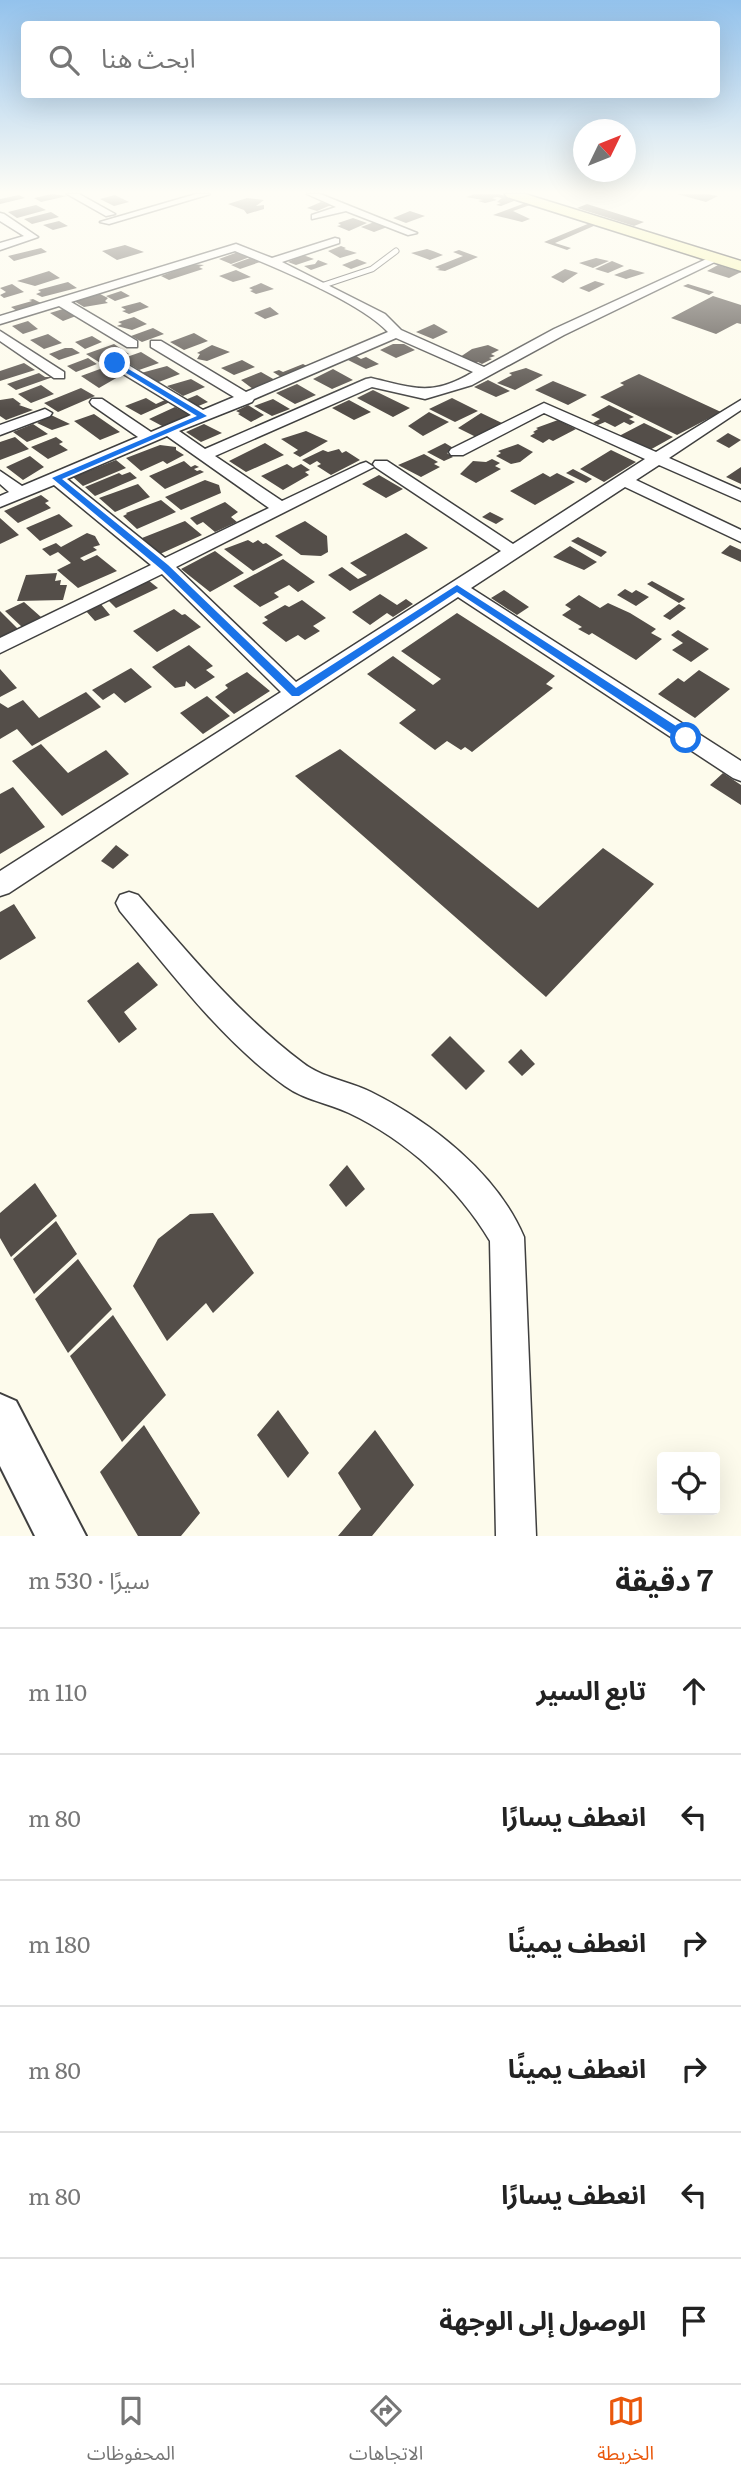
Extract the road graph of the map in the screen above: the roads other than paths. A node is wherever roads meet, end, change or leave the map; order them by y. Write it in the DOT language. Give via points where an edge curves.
graph roads {
  1 [pos="172,266"];
  2 [pos="280,266"];
  3 [pos="376,266"];
  4 [pos="701,266"];
  5 [pos="321,286"];
  6 [pos="60,301"];
  7 [pos="2,317"];
  8 [pos="397,333"];
  9 [pos="0,335"];
  10 [pos="132,344"];
  11 [pos="156,344"];
  12 [pos="115,363"];
  13 [pos="484,372"];
  14 [pos="59,375"];
  15 [pos="247,399"];
  16 [pos="97,402"];
  17 [pos="737,410"];
  18 [pos="45,413"];
  19 [pos="203,416"];
  20 [pos="0,430"];
  21 [pos="169,431"];
  22 [pos="149,438"];
  23 [pos="457,452"];
  24 [pos="204,455"];
  25 [pos="659,458"];
  26 [pos="0,476"];
  27 [pos="56,478"];
  28 [pos="626,481"];
  29 [pos="20,493"];
  30 [pos="741,496"];
  31 [pos="0,502"];
  32 [pos="281,508"];
  33 [pos="741,537"];
  34 [pos="512,551"];
  35 [pos="164,567"];
  36 [pos="457,588"];
  37 [pos="0,646"];
  38 [pos="295,693"];
  39 [pos="741,772"];
  40 [pos="0,885"];
  41 [pos="129,903"];
  42 [pos="2,1428"];
  43 [pos="61,1536"];
  44 [pos="516,1536"];
  1 -- 6 [label="street"];
  2 -- 5 [label="street"];
  3 -- 5 [label="lane"];
  4 -- 13 [label="street"];
  5 -- 8 [label="street" via="381,317"];
  6 -- 7 [label="street"];
  6 -- 10 [label="street"];
  8 -- 13 [label="street"];
  8 -- 15 [label="street"];
  9 -- 14 [label="street"];
  11 -- 15 [label="street"];
  12 -- 19 [label="street"];
  13 -- 24 [label="street" via="425,395 372,382"];
  15 -- 19 [label="street"];
  16 -- 22 [label="street"];
  17 -- 25 [label="street"];
  18 -- 20 [label="street"];
  19 -- 21 [label="street"];
  21 -- 22 [label="street"];
  21 -- 24 [label="street"];
  22 -- 27 [label="street"];
  23 -- 25 [label="street" via="544,407"];
  24 -- 32 [label="street"];
  25 -- 28 [label="street"];
  25 -- 30 [label="street"];
  26 -- 29 [label="street"];
  27 -- 29 [label="street"];
  27 -- 35 [label="street"];
  28 -- 33 [label="street"];
  28 -- 34 [label="street"];
  29 -- 31 [label="street"];
  32 -- 34 [label="street" via="374,465"];
  32 -- 35 [label="street"];
  34 -- 36 [label="street"];
  35 -- 37 [label="street"];
  35 -- 38 [label="street"];
  36 -- 38 [label="street"];
  36 -- 39 [label="street"];
  38 -- 40 [label="street"];
  41 -- 44 [label="street" via="240,1028 290,1071 301,1080 378,1111 424,1144 493,1212 507,1237"];
  42 -- 43 [label="street"];
}
